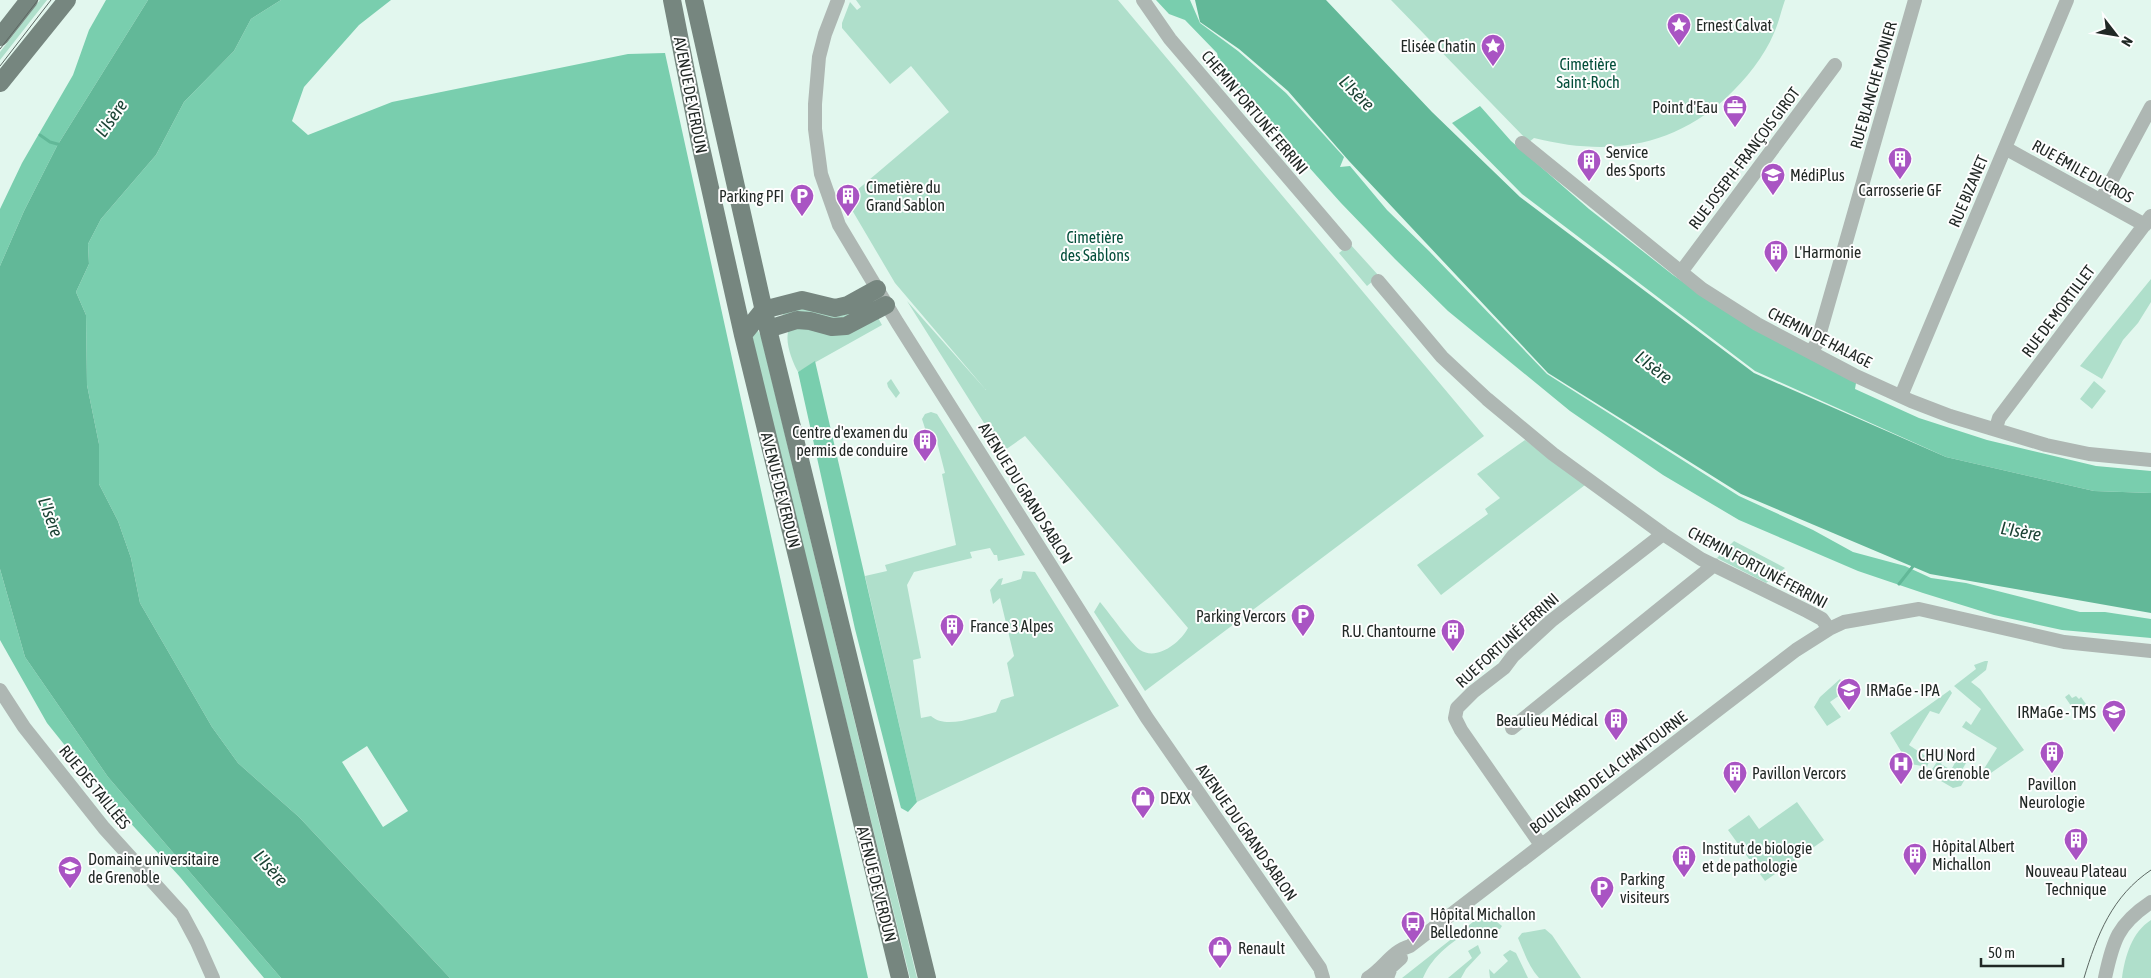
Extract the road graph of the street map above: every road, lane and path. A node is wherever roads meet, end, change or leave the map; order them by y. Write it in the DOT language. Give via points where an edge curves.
graph roads {
  1 [pos="28,0"];
  2 [pos="67,0"];
  3 [pos="672,0"];
  4 [pos="694,0"];
  5 [pos="838,0"];
  6 [pos="1143,0"];
  7 [pos="1915,0"];
  8 [pos="2067,0"];
  9 [pos="0,36"];
  10 [pos="1836,65"];
  11 [pos="0,82"];
  12 [pos="2151,107"];
  13 [pos="1522,143"];
  14 [pos="2005,148"];
  15 [pos="709,177"];
  16 [pos="2101,200"];
  17 [pos="2148,220"];
  18 [pos="1345,244"];
  19 [pos="1681,272"];
  20 [pos="1378,281"];
  21 [pos="877,290"];
  22 [pos="886,305"];
  23 [pos="762,319"];
  24 [pos="742,335"];
  25 [pos="1811,352"];
  26 [pos="1901,396"];
  27 [pos="1996,428"];
  28 [pos="2151,460"];
  29 [pos="1663,534"];
  30 [pos="1714,565"];
  31 [pos="1829,629"];
  32 [pos="2151,651"];
  33 [pos="0,690"];
  34 [pos="1512,728"];
  35 [pos="1541,845"];
  36 [pos="2151,902"];
  37 [pos="1410,946"];
  38 [pos="1321,973"];
  39 [pos="213,978"];
  40 [pos="900,978"];
  41 [pos="927,978"];
  42 [pos="1333,978"];
  43 [pos="1368,978"];
  44 [pos="1387,978"];
  45 [pos="2105,978"];
  1 -- 9 [label="main road"];
  2 -- 11 [label="main road"];
  3 -- 15 [label="main road, AVENUE DE VERDUN"];
  4 -- 23 [label="main road, AVENUE DE VERDUN"];
  5 -- 21 [label="street, AVENUE DU GRAND SABLON" via="819,58 815,104 817,154 839,225"];
  6 -- 18 [label="street, CHEMIN FORTUNÉ FERRINI" via="1170,39"];
  7 -- 25 [label="street, RUE BLANCHE MONIER" via="1820,334"];
  8 -- 14 [label="street, RUE BIZANET"];
  10 -- 19 [label="street, RUE JOSEPH-FRANÇOIS GIROT"];
  12 -- 16 [label="street"];
  13 -- 19 [label="street, CHEMIN DE HALAGE"];
  14 -- 16 [label="street, RUE ÉMILE DUCROS"];
  14 -- 26 [label="street, RUE BIZANET"];
  15 -- 23 [label="main road" via="730,230 750,306"];
  15 -- 24 [label="main road, AVENUE DE VERDUN"];
  16 -- 17 [label="street, RUE ÉMILE DUCROS"];
  17 -- 27 [label="street, RUE DE MORTILLET" via="1999,418"];
  19 -- 25 [label="street, CHEMIN DE HALAGE" via="1734,310"];
  20 -- 29 [label="street, CHEMIN FORTUNÉ FERRINI" via="1442,357 1487,399 1553,454"];
  21 -- 22 [label="street, AVENUE DU GRAND SABLON"];
  21 -- 23 [label="main road" via="835,308 802,300"];
  22 -- 23 [label="main road" via="846,326"];
  22 -- 38 [label="street, AVENUE DU GRAND SABLON" via="1147,718"];
  23 -- 24 [label="main road"];
  23 -- 41 [label="main road, AVENUE DE VERDUN"];
  24 -- 40 [label="main road, AVENUE DE VERDUN"];
  25 -- 26 [label="street, CHEMIN DE HALAGE"];
  26 -- 27 [label="street, CHEMIN DE HALAGE" via="1950,416"];
  27 -- 28 [label="street, CHEMIN DE HALAGE" via="2063,449"];
  29 -- 30 [label="street, CHEMIN FORTUNÉ FERRINI"];
  29 -- 35 [label="street, RUE FORTUNÉ FERRINI" via="1551,621 1504,668 1457,708 1455,718 1461,730"];
  30 -- 31 [label="street, CHEMIN FORTUNÉ FERRINI" via="1808,611 1822,619"];
  30 -- 34 [label="street"];
  31 -- 32 [label="street, CHEMIN FORTUNÉ FERRINI" via="1853,620 1919,609 2064,642"];
  31 -- 35 [label="street, BOULEVARD DE LA CHANTOURNE" via="1796,650"];
  33 -- 39 [label="street, RUE DES TAILLÉES" via="24,727 104,828 182,914"];
  35 -- 37 [label="street, BOULEVARD DE LA CHANTOURNE"];
  36 -- 45 [label="street" via="2123,924"];
  37 -- 43 [label="street, BOULEVARD DE LA CHANTOURNE" via="1391,956"];
  37 -- 44 [label="street, BOULEVARD DE LA CHANTOURNE"];
  38 -- 42 [label="street, AVENUE DU GRAND SABLON"];
}
